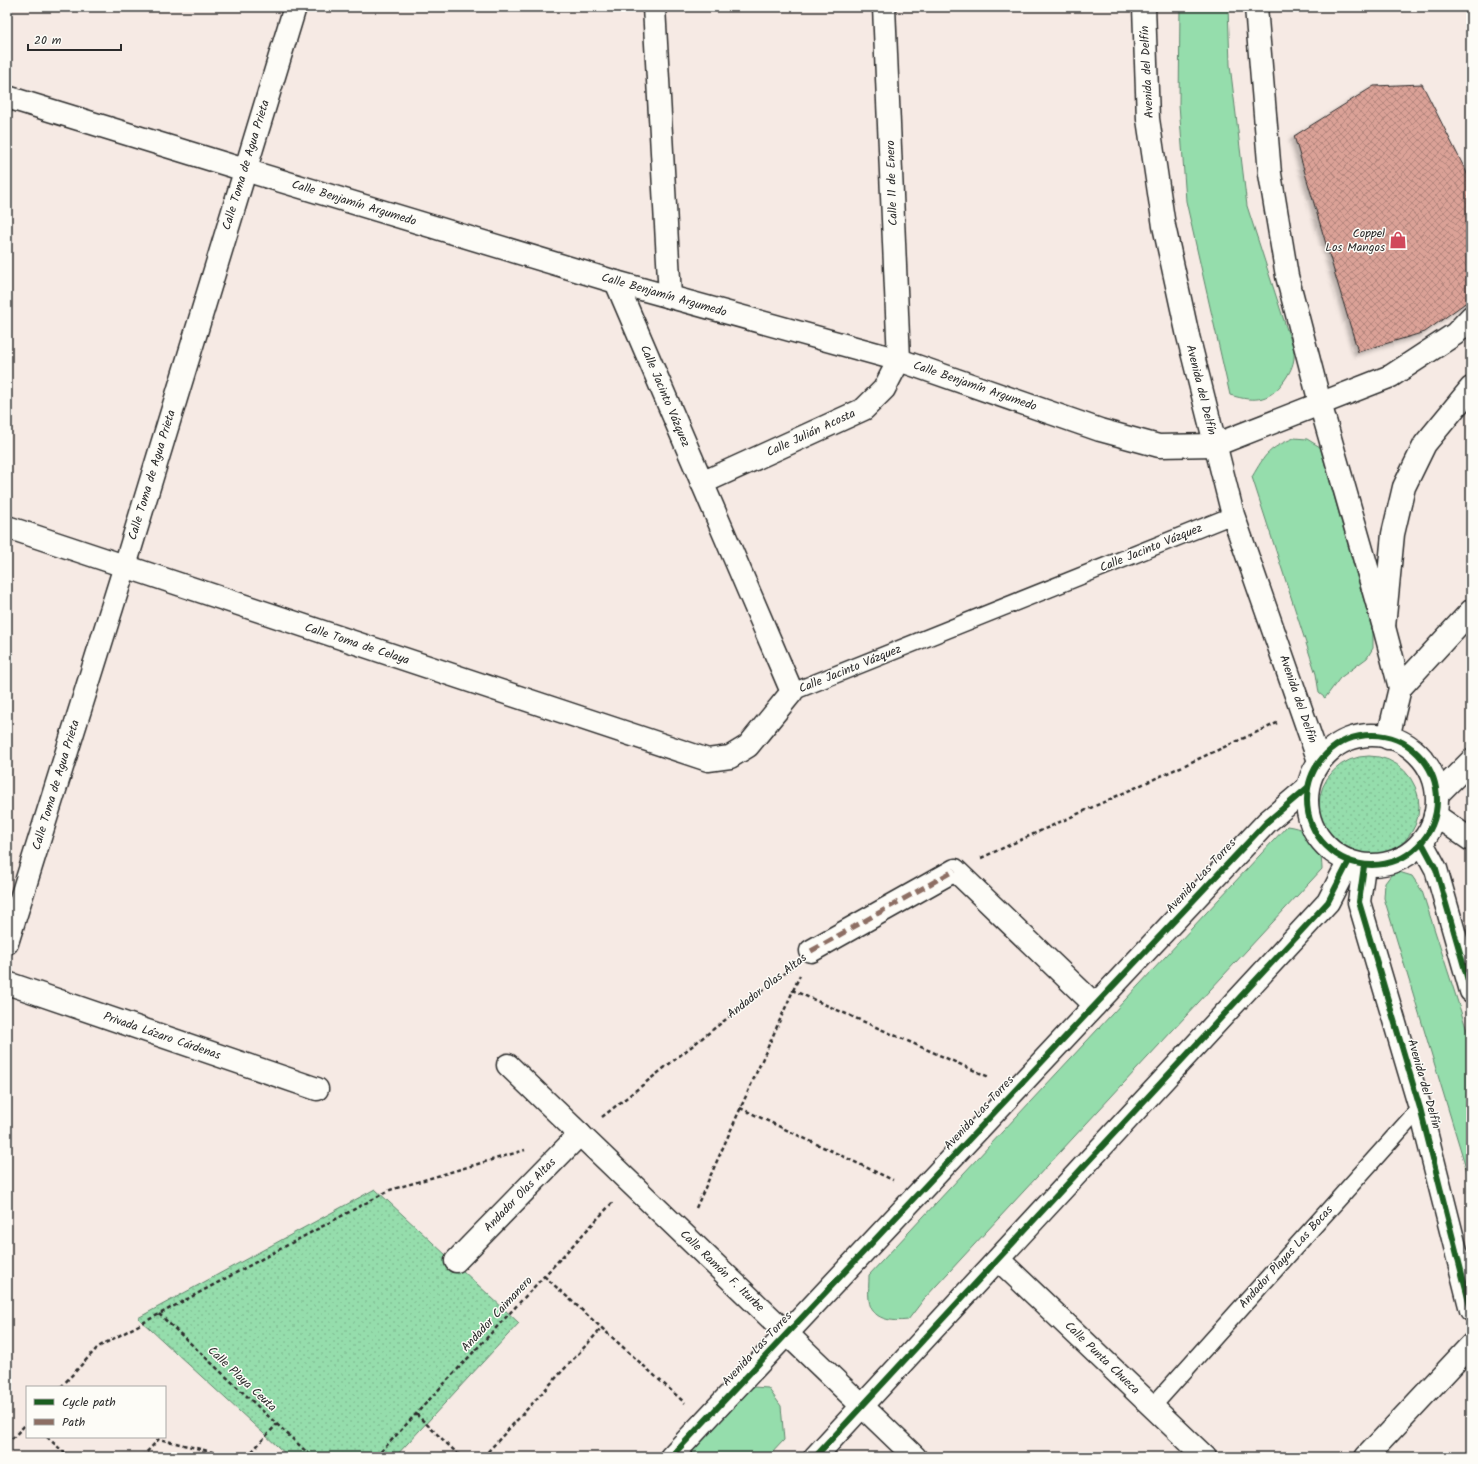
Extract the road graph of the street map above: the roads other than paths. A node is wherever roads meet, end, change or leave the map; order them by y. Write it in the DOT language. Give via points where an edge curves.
graph roads {
  1 [pos="295,7"];
  2 [pos="654,7"];
  3 [pos="884,7"];
  4 [pos="1144,7"];
  5 [pos="1256,7"];
  6 [pos="7,97"];
  7 [pos="245,170"];
  8 [pos="616,282"];
  9 [pos="670,297"];
  10 [pos="1471,317"];
  11 [pos="899,360"];
  12 [pos="1471,388"];
  13 [pos="1320,403"];
  14 [pos="1214,445"];
  15 [pos="702,483"];
  16 [pos="1233,515"];
  17 [pos="7,527"];
  18 [pos="124,566"];
  19 [pos="1471,611"];
  20 [pos="1384,627"];
  21 [pos="1400,688"];
  22 [pos="792,692"];
  23 [pos="1388,738"];
  24 [pos="1319,761"];
  25 [pos="1471,761"];
  26 [pos="1307,788"];
  27 [pos="1436,804"];
  28 [pos="1471,840"];
  29 [pos="1422,843"];
  30 [pos="1357,863"];
  31 [pos="7,943"];
  32 [pos="811,951"];
  33 [pos="7,983"];
  34 [pos="1471,991"];
  35 [pos="1095,1005"];
  36 [pos="508,1065"];
  37 [pos="317,1089"];
  38 [pos="1420,1108"];
  39 [pos="580,1134"];
  40 [pos="999,1260"];
  41 [pos="456,1261"];
  42 [pos="1471,1310"];
  43 [pos="787,1333"];
  44 [pos="1471,1345"];
  45 [pos="863,1406"];
  46 [pos="1152,1406"];
  47 [pos="671,1457"];
  48 [pos="815,1457"];
  49 [pos="916,1457"];
  50 [pos="1205,1457"];
  51 [pos="1366,1457"];
  1 -- 7 [label="street, Calle Toma de Agua Prieta"];
  2 -- 9 [label="street"];
  3 -- 11 [label="street, Calle 11 de Enero"];
  4 -- 14 [label="street, Avenida del Delfín" via="1148,119 1164,226"];
  5 -- 13 [label="street" via="1270,174 1287,276"];
  6 -- 7 [label="street, Calle Benjamín Argumedo"];
  7 -- 8 [label="street, Calle Benjamín Argumedo"];
  7 -- 18 [label="street, Calle Toma de Agua Prieta"];
  8 -- 9 [label="street, Calle Benjamín Argumedo"];
  8 -- 15 [label="street, Calle Jacinto Vázquez"];
  9 -- 11 [label="street, Calle Benjamín Argumedo"];
  10 -- 13 [label="street, Calle Benjamín Argumedo" via="1455,334 1391,376"];
  11 -- 14 [label="street, Calle Benjamín Argumedo" via="1100,430 1159,446"];
  11 -- 15 [label="street, Calle Julián Acosta" via="884,389 864,408"];
  12 -- 20 [label="street" via="1426,444 1404,487 1393,534"];
  13 -- 14 [label="street, Calle Benjamín Argumedo"];
  13 -- 20 [label="street"];
  14 -- 16 [label="street, Avenida del Delfín"];
  15 -- 22 [label="street, Calle Jacinto Vázquez"];
  16 -- 22 [label="lane, Calle Jacinto Vázquez"];
  16 -- 24 [label="street, Avenida del Delfín"];
  17 -- 18 [label="street, Calle Toma de Celaya"];
  18 -- 22 [label="street, Calle Toma de Celaya" via="708,760 730,757 748,746"];
  18 -- 31 [label="street, Calle Toma de Agua Prieta"];
  19 -- 21 [label="street"];
  20 -- 21 [label="street"];
  21 -- 23 [label="street"];
  23 -- 24 [label="street" via="1378,734 1356,736 1335,745"];
  23 -- 27 [label="street" via="1400,740 1418,753 1430,768"];
  24 -- 26 [label="street"];
  25 -- 27 [label="street"];
  26 -- 30 [label="street" via="1306,805 1310,822 1319,838 1331,850"];
  26 -- 35 [label="street, Avenida Las Torres" via="1267,822"];
  27 -- 28 [label="street"];
  27 -- 29 [label="street" via="1432,827"];
  29 -- 30 [label="street" via="1392,862"];
  29 -- 34 [label="street" via="1436,870"];
  30 -- 38 [label="street, Avenida del Delfín" via="1359,902"];
  30 -- 40 [label="street" via="1328,902"];
  32 -- 35 [label="street, Andador Olas Altas" via="955,870"];
  33 -- 37 [label="street, Privada Lázaro Cárdenas"];
  35 -- 43 [label="street, Avenida Las Torres"];
  36 -- 39 [label="street, Calle Ramón F. Iturbe"];
  38 -- 42 [label="street, Avenida del Delfín"];
  38 -- 46 [label="lane, Andador Playas Las Bocas"];
  39 -- 41 [label="street, Andador Olas Altas"];
  39 -- 43 [label="street, Calle Ramón F. Iturbe"];
  40 -- 45 [label="street"];
  40 -- 46 [label="street, Calle Punta Chueca"];
  43 -- 45 [label="street, Calle Ramón F. Iturbe"];
  43 -- 47 [label="street, Avenida Las Torres"];
  44 -- 51 [label="street"];
  45 -- 48 [label="street"];
  45 -- 49 [label="street, Calle Ramón F. Iturbe"];
  46 -- 50 [label="street, Calle Punta Chueca"];
}
